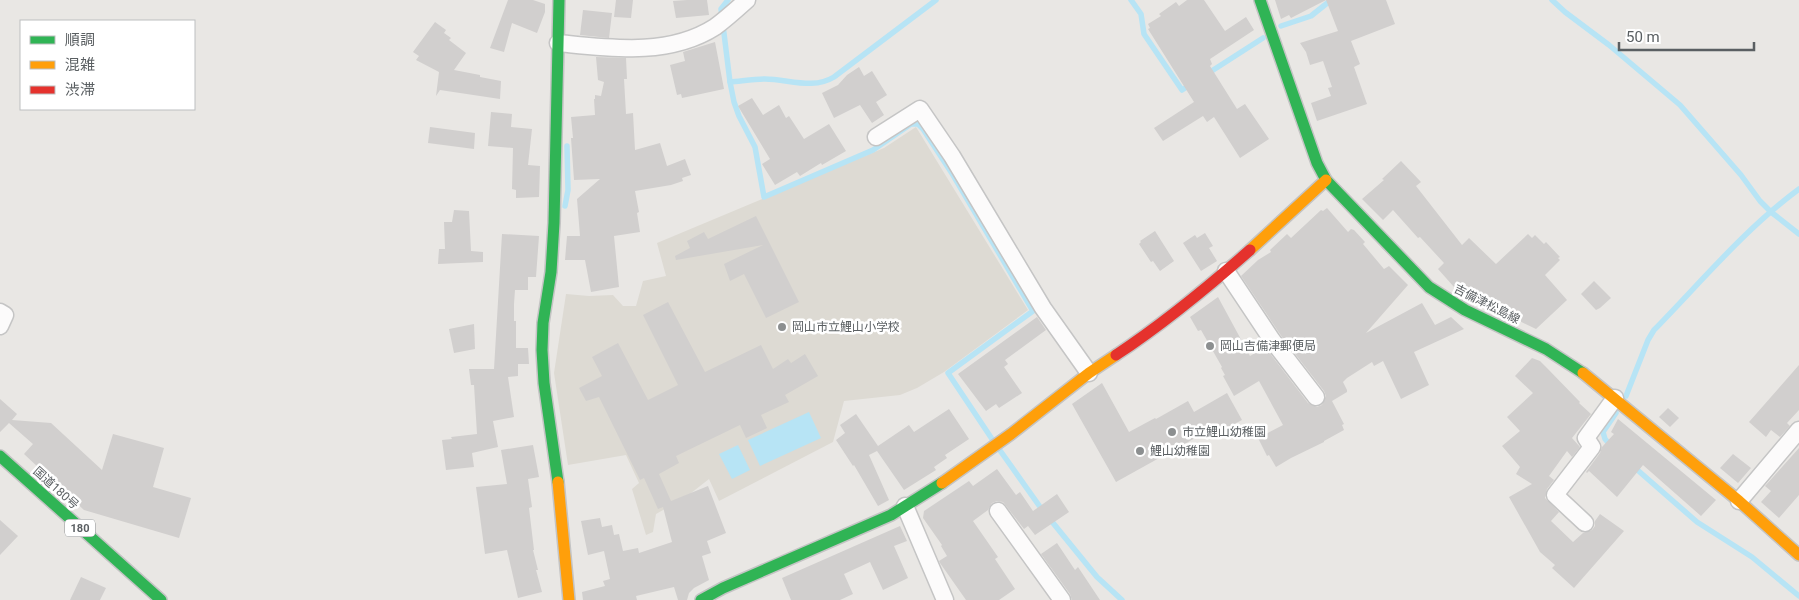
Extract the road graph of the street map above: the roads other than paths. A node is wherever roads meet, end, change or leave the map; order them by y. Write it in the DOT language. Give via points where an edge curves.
graph roads {
  1 [pos="559,0"];
  2 [pos="747,0"];
  3 [pos="1260,0"];
  4 [pos="558,43"];
  5 [pos="876,137"];
  6 [pos="1326,180"];
  7 [pos="1226,271"];
  8 [pos="0,312"];
  9 [pos="0,326"];
  10 [pos="1089,373"];
  11 [pos="1316,398"];
  12 [pos="1615,398"];
  13 [pos="1799,430"];
  14 [pos="0,456"];
  15 [pos="1739,501"];
  16 [pos="905,506"];
  17 [pos="998,511"];
  18 [pos="1585,523"];
  19 [pos="1799,555"];
  20 [pos="161,600"];
  21 [pos="568,600"];
  22 [pos="701,600"];
  23 [pos="945,600"];
  24 [pos="1062,600"];
  1 -- 4 [label="main road"];
  2 -- 4 [label="street" via="715,27 664,46 612,48"];
  3 -- 6 [label="main road, 吉備津松島線"];
  4 -- 21 [label="main road" via="552,272 543,322 542,350 557,470"];
  5 -- 10 [label="street" via="920,109 952,156 1043,308"];
  6 -- 7 [label="main road"];
  6 -- 12 [label="main road, 吉備津松島線" via="1429,287 1465,310 1546,349"];
  7 -- 10 [label="main road" via="1136,342"];
  7 -- 11 [label="street"];
  8 -- 9 [label="street" via="6,315"];
  10 -- 16 [label="main road" via="1011,434"];
  12 -- 15 [label="main road, 吉備津松島線"];
  12 -- 18 [label="street" via="1586,438 1592,447 1555,495"];
  13 -- 15 [label="street"];
  14 -- 20 [label="main road, 国道180号 / 180"];
  15 -- 19 [label="main road, 吉備津松島線"];
  16 -- 22 [label="main road" via="868,526"];
  16 -- 23 [label="street"];
  17 -- 24 [label="street"];
}
